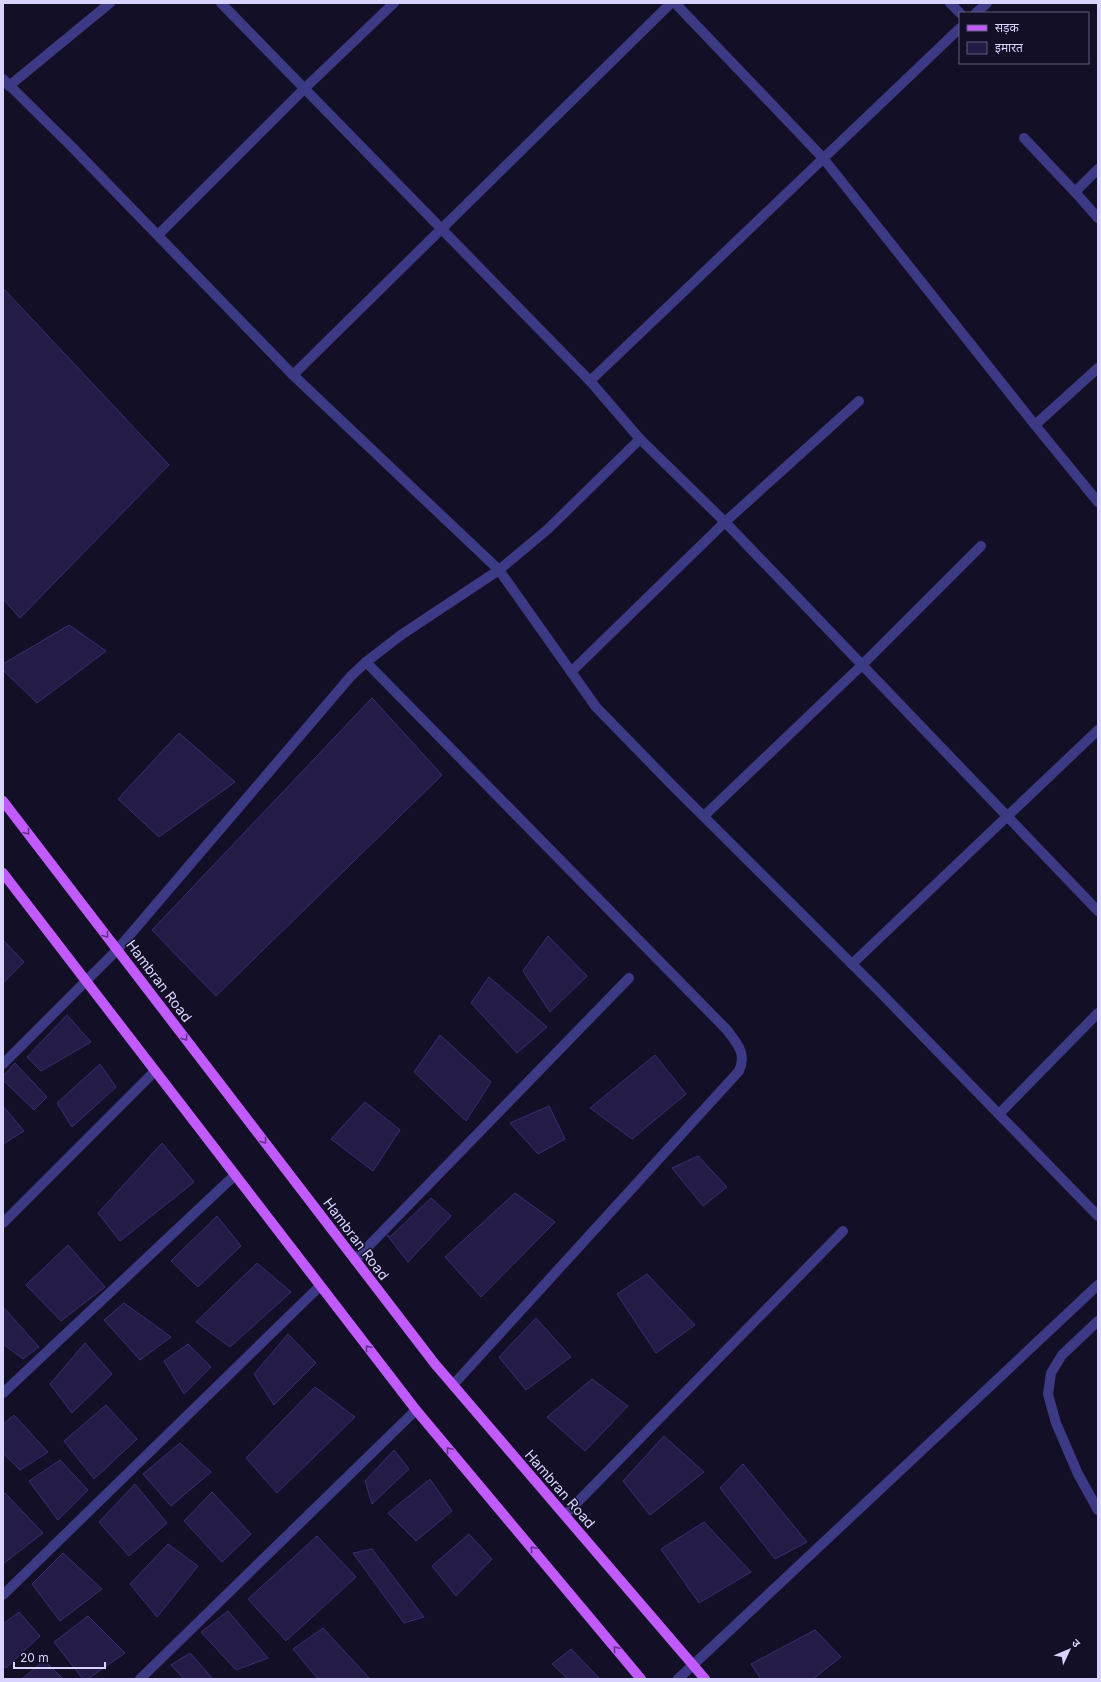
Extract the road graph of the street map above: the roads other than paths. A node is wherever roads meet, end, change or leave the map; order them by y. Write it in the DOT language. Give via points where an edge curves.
graph roads {
  1 [pos="110,3"];
  2 [pos="221,3"];
  3 [pos="394,3"];
  4 [pos="670,3"];
  5 [pos="675,3"];
  6 [pos="950,3"];
  7 [pos="987,3"];
  8 [pos="959,12"];
  9 [pos="977,12"];
  10 [pos="959,29"];
  11 [pos="6,83"];
  12 [pos="304,89"];
  13 [pos="1024,138"];
  14 [pos="823,158"];
  15 [pos="1098,170"];
  16 [pos="1074,192"];
  17 [pos="1098,218"];
  18 [pos="442,228"];
  19 [pos="158,235"];
  20 [pos="1098,368"];
  21 [pos="293,375"];
  22 [pos="590,381"];
  23 [pos="859,401"];
  24 [pos="1035,425"];
  25 [pos="640,439"];
  26 [pos="1098,502"];
  27 [pos="725,522"];
  28 [pos="981,546"];
  29 [pos="499,570"];
  30 [pos="366,662"];
  31 [pos="862,665"];
  32 [pos="571,672"];
  33 [pos="1098,730"];
  34 [pos="3,801"];
  35 [pos="704,816"];
  36 [pos="1007,816"];
  37 [pos="3,873"];
  38 [pos="1098,911"];
  39 [pos="118,950"];
  40 [pos="852,964"];
  41 [pos="629,978"];
  42 [pos="86,980"];
  43 [pos="1098,1013"];
  44 [pos="3,1064"];
  45 [pos="155,1070"];
  46 [pos="1000,1113"];
  47 [pos="235,1175"];
  48 [pos="1098,1216"];
  49 [pos="3,1223"];
  50 [pos="843,1231"];
  51 [pos="355,1260"];
  52 [pos="1098,1285"];
  53 [pos="320,1286"];
  54 [pos="1098,1321"];
  55 [pos="453,1386"];
  56 [pos="3,1393"];
  57 [pos="416,1410"];
  58 [pos="1098,1510"];
  59 [pos="565,1515"];
  60 [pos="3,1595"];
  61 [pos="693,1666"];
  62 [pos="140,1679"];
  63 [pos="641,1679"];
  64 [pos="678,1679"];
  65 [pos="705,1679"];
  1 -- 11 [label="street"];
  2 -- 12 [label="street"];
  3 -- 12 [label="street"];
  4 -- 18 [label="street"];
  5 -- 14 [label="street"];
  6 -- 8 [label="street"];
  7 -- 9 [label="street"];
  10 -- 14 [label="street"];
  11 -- 19 [label="street"];
  12 -- 18 [label="street"];
  12 -- 19 [label="street"];
  13 -- 16 [label="street"];
  14 -- 22 [label="street"];
  14 -- 24 [label="street"];
  15 -- 16 [label="street"];
  16 -- 17 [label="street"];
  18 -- 21 [label="street"];
  18 -- 22 [label="street"];
  19 -- 21 [label="street"];
  20 -- 24 [label="street"];
  21 -- 29 [label="street"];
  22 -- 25 [label="street"];
  23 -- 27 [label="street"];
  24 -- 26 [label="street"];
  25 -- 27 [label="street"];
  25 -- 29 [label="street" via="548,529"];
  27 -- 31 [label="street"];
  27 -- 32 [label="street"];
  28 -- 31 [label="street"];
  29 -- 30 [label="street" via="401,635"];
  29 -- 32 [label="street"];
  30 -- 39 [label="street" via="351,676"];
  30 -- 55 [label="street" via="727,1030 742,1055 743,1062 739,1071"];
  31 -- 35 [label="street"];
  31 -- 36 [label="street"];
  32 -- 35 [label="street" via="596,707"];
  33 -- 36 [label="street"];
  34 -- 39 [label="main road, Hambran Road, one-way"];
  35 -- 40 [label="street"];
  36 -- 38 [label="street"];
  36 -- 40 [label="street"];
  37 -- 42 [label="main road"];
  39 -- 42 [label="street"];
  39 -- 51 [label="main road, Hambran Road, one-way"];
  40 -- 46 [label="street"];
  41 -- 51 [label="street"];
  42 -- 44 [label="street"];
  42 -- 45 [label="main road"];
  43 -- 46 [label="street"];
  45 -- 47 [label="main road"];
  45 -- 49 [label="street"];
  46 -- 48 [label="street"];
  47 -- 53 [label="main road"];
  47 -- 56 [label="street"];
  50 -- 59 [label="street"];
  51 -- 55 [label="main road, Hambran Road"];
  52 -- 61 [label="street"];
  57 -- 53 [label="main road, one-way"];
  53 -- 60 [label="street"];
  54 -- 58 [label="street" via="1062,1355 1051,1373 1048,1394 1056,1424 1078,1474"];
  55 -- 59 [label="main road, Hambran Road"];
  57 -- 62 [label="street"];
  63 -- 57 [label="main road, one-way"];
  59 -- 61 [label="main road, Hambran Road"];
  61 -- 64 [label="street"];
  61 -- 65 [label="main road, Hambran Road"];
}
